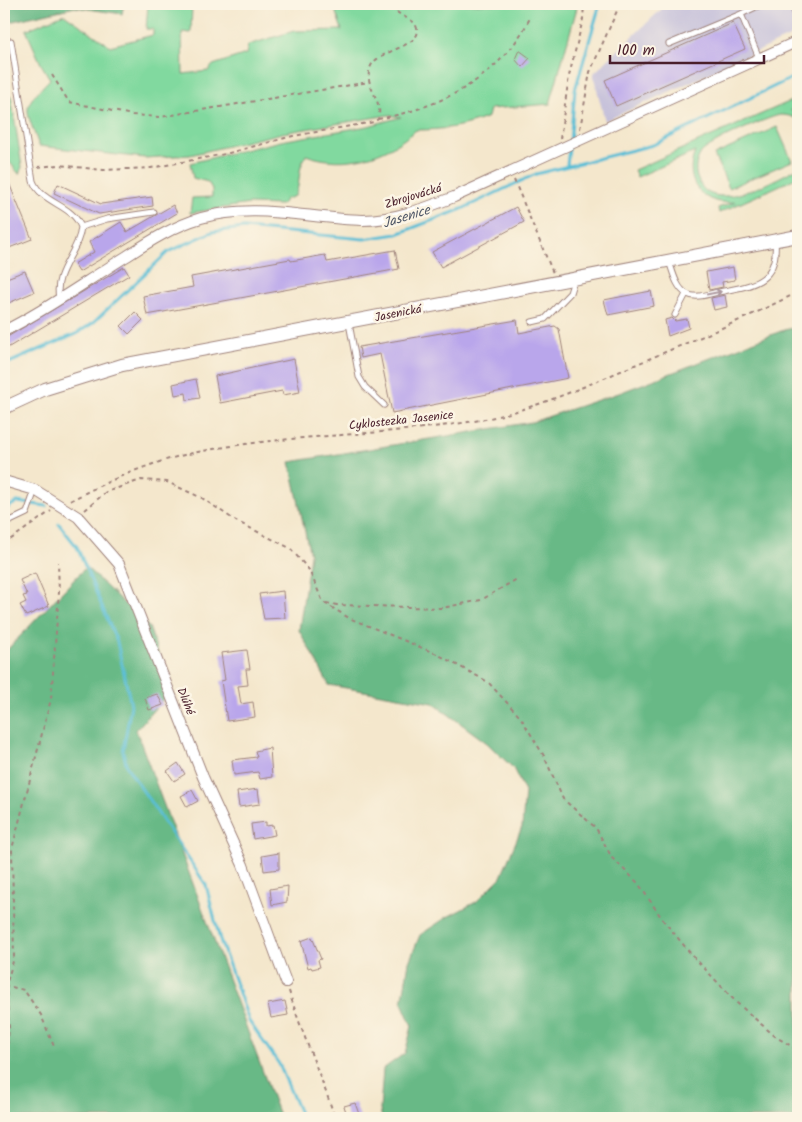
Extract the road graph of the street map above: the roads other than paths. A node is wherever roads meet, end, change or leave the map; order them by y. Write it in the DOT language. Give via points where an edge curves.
graph roads {
  1 [pos="762,4"];
  2 [pos="792,4"];
  3 [pos="742,14"];
  4 [pos="798,19"];
  5 [pos="11,41"];
  6 [pos="798,41"];
  7 [pos="669,44"];
  8 [pos="759,58"];
  9 [pos="154,212"];
  10 [pos="81,227"];
  11 [pos="798,236"];
  12 [pos="775,240"];
  13 [pos="669,261"];
  14 [pos="574,279"];
  15 [pos="686,294"];
  16 [pos="59,298"];
  17 [pos="675,315"];
  18 [pos="349,322"];
  19 [pos="532,322"];
  20 [pos="4,331"];
  21 [pos="384,405"];
  22 [pos="4,408"];
  23 [pos="4,481"];
  24 [pos="34,494"];
  25 [pos="4,524"];
  26 [pos="286,982"];
  1 -- 3 [label="lane"];
  2 -- 4 [label="lane"];
  3 -- 7 [label="lane"];
  3 -- 8 [label="lane"];
  5 -- 10 [label="lane" via="30,173 39,192 71,212"];
  6 -- 8 [label="street, Zbrojovácká"];
  8 -- 16 [label="street, Zbrojovácká" via="454,197 420,209 363,220 269,210 244,210 201,218 164,232"];
  9 -- 10 [label="lane" via="107,219"];
  10 -- 16 [label="lane" via="60,281"];
  11 -- 12 [label="street, Jasenická"];
  12 -- 13 [label="street, Jasenická"];
  15 -- 12 [label="lane, one-way" via="704,295 750,286 763,280 774,260"];
  13 -- 14 [label="street, Jasenická"];
  13 -- 15 [label="lane" via="679,286"];
  14 -- 18 [label="street, Jasenická"];
  14 -- 19 [label="lane" via="570,293 545,319"];
  15 -- 17 [label="lane"];
  16 -- 20 [label="street, Zbrojovácká"];
  18 -- 21 [label="lane" via="359,376 365,387"];
  18 -- 22 [label="street, Jasenická" via="95,372 45,388"];
  23 -- 24 [label="street, Dlúhé"];
  24 -- 25 [label="lane" via="31,507 24,515"];
  24 -- 26 [label="street, Dlúhé" via="78,517 119,564 203,777 243,865"];
}
